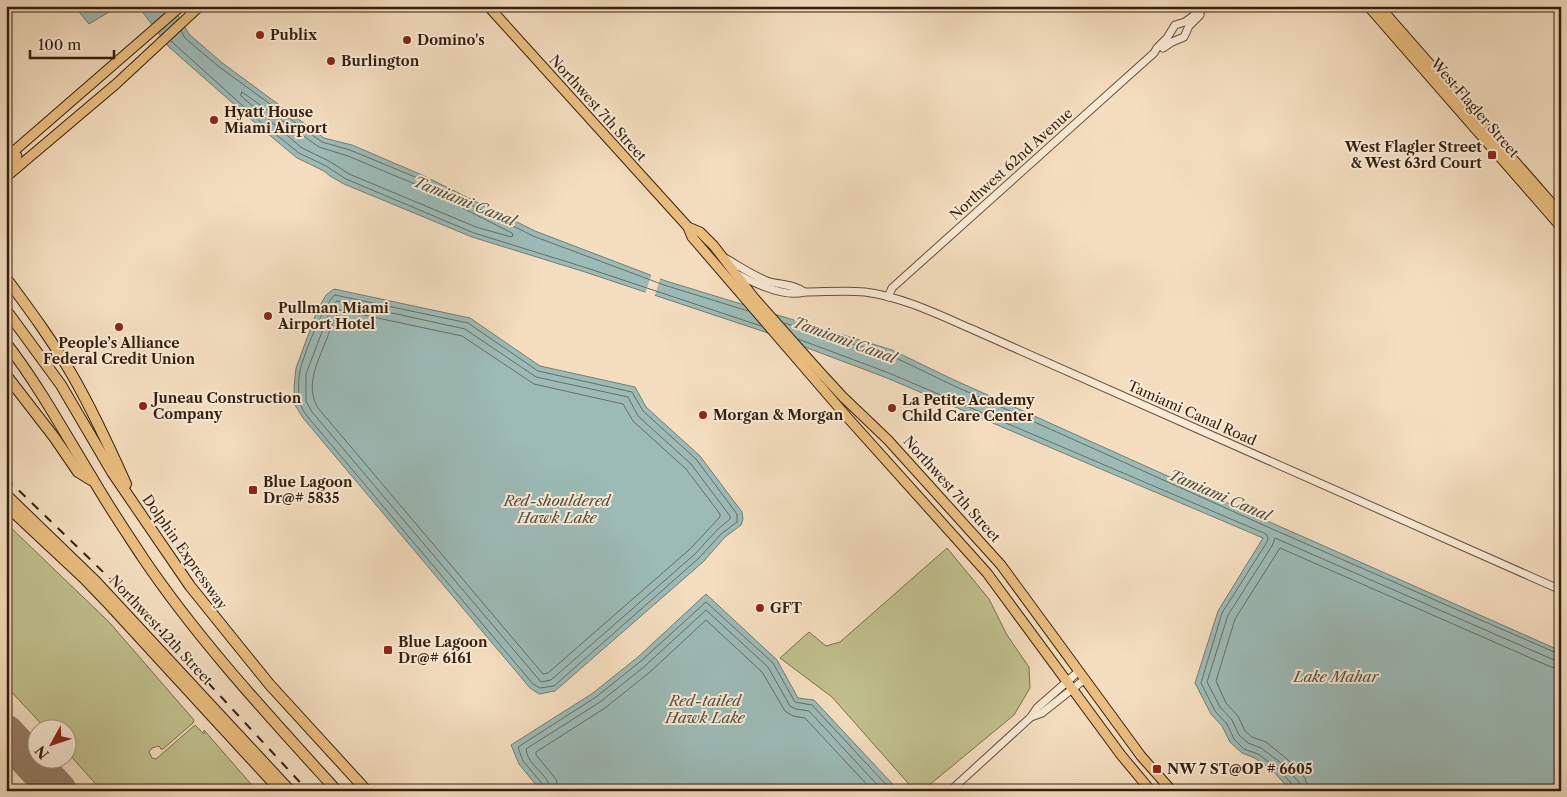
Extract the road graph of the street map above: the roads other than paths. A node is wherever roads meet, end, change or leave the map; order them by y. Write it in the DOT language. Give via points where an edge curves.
graph roads {
  1 [pos="181,6"];
  2 [pos="200,6"];
  3 [pos="488,6"];
  4 [pos="1368,6"];
  5 [pos="1379,6"];
  6 [pos="1204,8"];
  7 [pos="1180,24"];
  8 [pos="1186,30"];
  9 [pos="1172,32"];
  10 [pos="1178,39"];
  11 [pos="1154,53"];
  12 [pos="22,144"];
  13 [pos="6,158"];
  14 [pos="6,166"];
  15 [pos="6,177"];
  16 [pos="1561,214"];
  17 [pos="688,227"];
  18 [pos="1561,227"];
  19 [pos="700,248"];
  20 [pos="723,256"];
  21 [pos="734,272"];
  22 [pos="6,278"];
  23 [pos="804,292"];
  24 [pos="888,297"];
  25 [pos="6,310"];
  26 [pos="6,343"];
  27 [pos="6,375"];
  28 [pos="94,482"];
  29 [pos="6,494"];
  30 [pos="6,506"];
  31 [pos="139,512"];
  32 [pos="1561,590"];
  33 [pos="1082,675"];
  34 [pos="1071,684"];
  35 [pos="280,791"];
  36 [pos="291,791"];
  37 [pos="337,791"];
  38 [pos="367,791"];
  39 [pos="950,791"];
  40 [pos="1151,791"];
  41 [pos="1172,791"];
  1 -- 12 [label="main road"];
  2 -- 15 [label="main road" via="116,84"];
  3 -- 17 [label="main road, Northwest 7th Street"];
  4 -- 18 [label="main road, West Flagler Street"];
  5 -- 16 [label="main road, West Flagler Street"];
  6 -- 7 [label="street"];
  6 -- 8 [label="street"];
  7 -- 8 [label="street"];
  7 -- 9 [label="street" via="1173,27"];
  8 -- 10 [label="street" via="1184,37"];
  9 -- 10 [label="street"];
  9 -- 11 [label="street, Northwest 62nd Avenue"];
  10 -- 11 [label="street, Northwest 62nd Avenue"];
  11 -- 24 [label="street, Northwest 62nd Avenue" via="892,288"];
  12 -- 13 [label="main road"];
  12 -- 14 [label="main road" via="17,156"];
  17 -- 19 [label="main road, Northwest 7th Street"];
  17 -- 20 [label="main road, Northwest 7th Street" via="700,232"];
  19 -- 21 [label="main road"];
  19 -- 34 [label="main road, Northwest 7th Street" via="987,573"];
  20 -- 21 [label="main road, Northwest 7th Street"];
  20 -- 23 [label="street, Tamiami Canal Road" via="757,277"];
  21 -- 23 [label="street, Tamiami Canal Road" via="768,288 798,294"];
  21 -- 33 [label="main road, Northwest 7th Street" via="799,348 1002,565"];
  22 -- 31 [label="highway" via="71,373 98,422"];
  23 -- 24 [label="street, Tamiami Canal Road" via="850,291"];
  24 -- 32 [label="street, Tamiami Canal Road" via="974,330"];
  25 -- 31 [label="highway, Dolphin Expressway" via="61,385"];
  26 -- 28 [label="highway" via="43,395"];
  27 -- 28 [label="highway" via="78,472"];
  28 -- 37 [label="highway" via="192,625"];
  29 -- 36 [label="main road, Northwest 12th Street" via="96,581"];
  30 -- 35 [label="main road, Northwest 12th Street" via="109,605"];
  31 -- 38 [label="highway, Dolphin Expressway" via="190,586 250,662"];
  33 -- 34 [label="street"];
  33 -- 41 [label="main road, Northwest 7th Street" via="1140,756"];
  34 -- 39 [label="street" via="1042,714 1031,717"];
  34 -- 40 [label="main road, Northwest 7th Street"];
}
